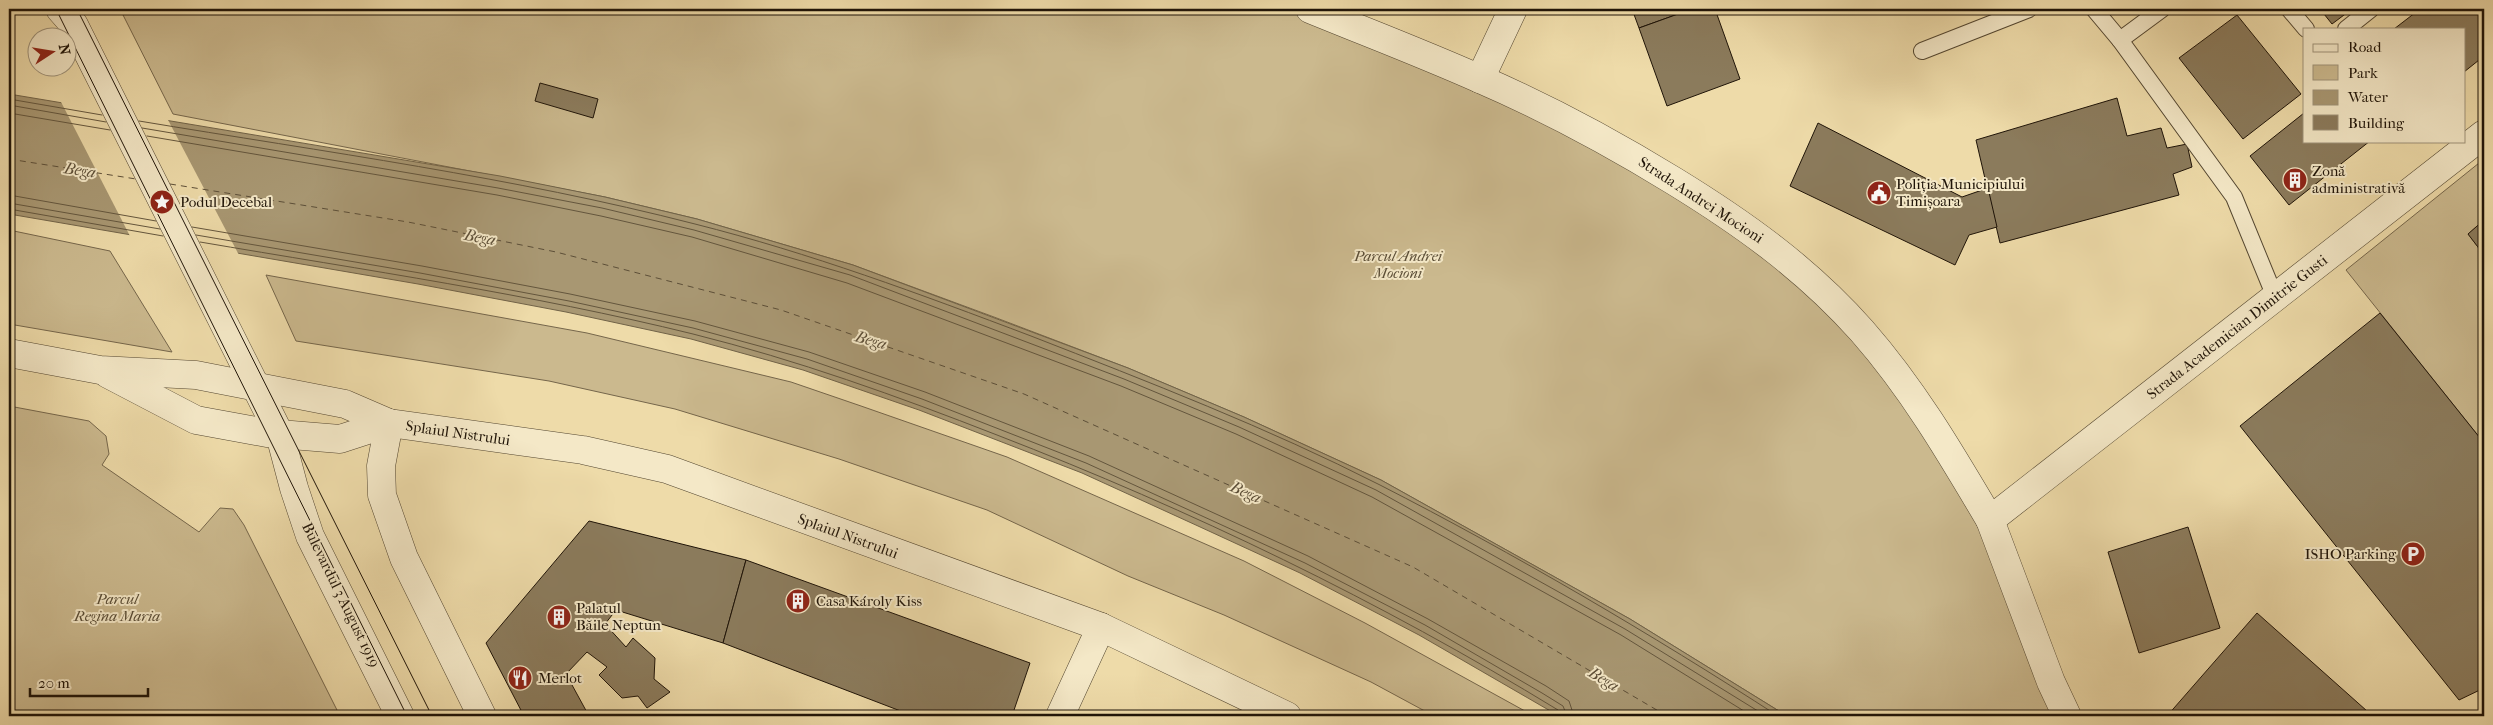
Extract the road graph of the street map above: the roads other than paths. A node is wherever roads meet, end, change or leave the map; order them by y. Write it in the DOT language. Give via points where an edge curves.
graph roads {
  1 [pos="1310,9"];
  2 [pos="1513,9"];
  3 [pos="2029,9"];
  4 [pos="2094,9"];
  5 [pos="2162,9"];
  6 [pos="2289,9"];
  7 [pos="2371,9"];
  8 [pos="69,14"];
  9 [pos="2305,28"];
  10 [pos="2347,28"];
  11 [pos="2120,40"];
  12 [pos="1922,51"];
  13 [pos="1480,79"];
  14 [pos="2484,134"];
  15 [pos="2275,298"];
  16 [pos="9,353"];
  17 [pos="100,370"];
  18 [pos="258,388"];
  19 [pos="389,423"];
  20 [pos="280,435"];
  21 [pos="1990,520"];
  22 [pos="1101,627"];
  23 [pos="400,716"];
  24 [pos="482,716"];
  25 [pos="1060,716"];
  26 [pos="1287,716"];
  27 [pos="2067,716"];
  1 -- 13 [label="street, Strada Andrei Mocioni"];
  2 -- 13 [label="street"];
  3 -- 12 [label="lane"];
  4 -- 11 [label="lane"];
  5 -- 11 [label="lane"];
  6 -- 9 [label="lane"];
  7 -- 10 [label="lane"];
  8 -- 18 [label="street"];
  11 -- 15 [label="lane" via="2234,197"];
  13 -- 21 [label="street, Strada Andrei Mocioni" via="1625,151 1763,238 1803,272 1863,331 1920,405"];
  14 -- 15 [label="street, Strada Academician Dimitrie Gusti"];
  15 -- 21 [label="street, Strada Academician Dimitrie Gusti"];
  16 -- 17 [label="street, Splaiul Nistrului"];
  17 -- 18 [label="street, Splaiul Nistrului" via="196,375"];
  17 -- 20 [label="street, Splaiul Nistrului" via="196,420"];
  18 -- 19 [label="street, Splaiul Nistrului" via="345,404"];
  18 -- 20 [label="street, Bulevardul 3 August 1919"];
  19 -- 20 [label="street, Splaiul Nistrului" via="340,439"];
  19 -- 22 [label="street, Splaiul Nistrului" via="583,450 667,469"];
  19 -- 24 [label="street" via="380,466 382,494 404,558"];
  20 -- 23 [label="street, Bulevardul 3 August 1919" via="310,536"];
  21 -- 27 [label="street, Strada Andrei Mocioni"];
  22 -- 25 [label="street"];
  22 -- 26 [label="street, Splaiul Nistrului"];
}
